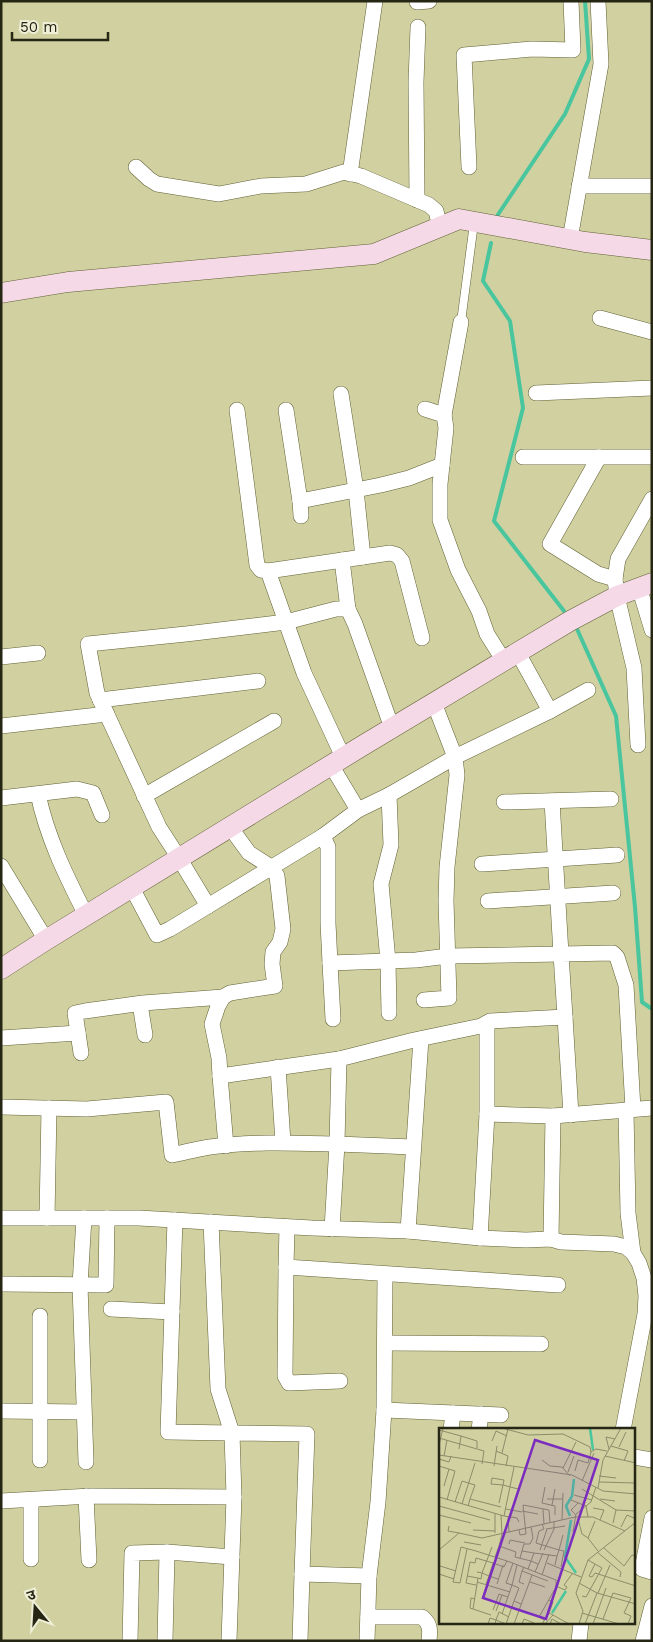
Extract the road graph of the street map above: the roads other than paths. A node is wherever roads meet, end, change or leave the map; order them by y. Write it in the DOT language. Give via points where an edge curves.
graph roads {
  1 [pos="375,1"];
  2 [pos="571,1"];
  3 [pos="598,1"];
  4 [pos="418,27"];
  5 [pos="136,167"];
  6 [pos="469,167"];
  7 [pos="350,174"];
  8 [pos="579,186"];
  9 [pos="652,186"];
  10 [pos="417,200"];
  11 [pos="474,221"];
  12 [pos="440,227"];
  13 [pos="570,239"];
  14 [pos="652,250"];
  15 [pos="1,293"];
  16 [pos="600,318"];
  17 [pos="461,322"];
  18 [pos="652,332"];
  19 [pos="652,388"];
  20 [pos="536,393"];
  21 [pos="341,394"];
  22 [pos="425,409"];
  23 [pos="237,410"];
  24 [pos="286,410"];
  25 [pos="444,415"];
  26 [pos="523,457"];
  27 [pos="599,457"];
  28 [pos="652,458"];
  29 [pos="442,465"];
  30 [pos="356,490"];
  31 [pos="652,498"];
  32 [pos="300,501"];
  33 [pos="301,516"];
  34 [pos="363,557"];
  35 [pos="342,560"];
  36 [pos="268,571"];
  37 [pos="646,585"];
  38 [pos="616,587"];
  39 [pos="348,609"];
  40 [pos="286,622"];
  41 [pos="652,630"];
  42 [pos="422,638"];
  43 [pos="38,653"];
  44 [pos="1,657"];
  45 [pos="511,657"];
  46 [pos="258,681"];
  47 [pos="588,690"];
  48 [pos="434,703"];
  49 [pos="104,707"];
  50 [pos="550,711"];
  51 [pos="274,721"];
  52 [pos="1,726"];
  53 [pos="392,728"];
  54 [pos="638,745"];
  55 [pos="455,757"];
  56 [pos="337,761"];
  57 [pos="38,794"];
  58 [pos="389,795"];
  59 [pos="144,796"];
  60 [pos="1,798"];
  61 [pos="612,799"];
  62 [pos="552,801"];
  63 [pos="504,802"];
  64 [pos="358,810"];
  65 [pos="102,815"];
  66 [pos="230,827"];
  67 [pos="323,836"];
  68 [pos="617,856"];
  69 [pos="180,858"];
  70 [pos="556,860"];
  71 [pos="482,864"];
  72 [pos="1,866"];
  73 [pos="271,867"];
  74 [pos="132,888"];
  75 [pos="613,893"];
  76 [pos="558,896"];
  77 [pos="488,901"];
  78 [pos="208,906"];
  79 [pos="86,915"];
  80 [pos="46,940"];
  81 [pos="561,954"];
  82 [pos="448,956"];
  83 [pos="388,961"];
  84 [pos="330,963"];
  85 [pos="1,969"];
  86 [pos="223,997"];
  87 [pos="424,1000"];
  88 [pos="140,1004"];
  89 [pos="389,1013"];
  90 [pos="566,1017"];
  91 [pos="333,1019"];
  92 [pos="487,1023"];
  93 [pos="78,1033"];
  94 [pos="145,1035"];
  95 [pos="1,1038"];
  96 [pos="421,1039"];
  97 [pos="81,1053"];
  98 [pos="339,1059"];
  99 [pos="278,1068"];
  100 [pos="220,1076"];
  101 [pos="1,1107"];
  102 [pos="48,1108"];
  103 [pos="652,1108"];
  104 [pos="629,1110"];
  105 [pos="487,1114"];
  106 [pos="571,1115"];
  107 [pos="553,1116"];
  108 [pos="283,1142"];
  109 [pos="337,1144"];
  110 [pos="226,1146"];
  111 [pos="414,1147"];
  112 [pos="1,1218"];
  113 [pos="47,1218"];
  114 [pos="84,1218"];
  115 [pos="106,1218"];
  116 [pos="175,1220"];
  117 [pos="211,1222"];
  118 [pos="288,1227"];
  119 [pos="332,1229"];
  120 [pos="408,1231"];
  121 [pos="480,1238"];
  122 [pos="552,1239"];
  123 [pos="633,1253"];
  124 [pos="286,1267"];
  125 [pos="386,1274"];
  126 [pos="1,1284"];
  127 [pos="80,1285"];
  128 [pos="558,1285"];
  129 [pos="649,1303"];
  130 [pos="111,1309"];
  131 [pos="172,1312"];
  132 [pos="40,1316"];
  133 [pos="385,1343"];
  134 [pos="541,1344"];
  135 [pos="645,1354"];
  136 [pos="340,1381"];
  137 [pos="384,1410"];
  138 [pos="1,1411"];
  139 [pos="40,1412"];
  140 [pos="83,1412"];
  141 [pos="453,1413"];
  142 [pos="481,1414"];
  143 [pos="501,1415"];
  144 [pos="451,1428"];
  145 [pos="479,1428"];
  146 [pos="623,1428"];
  147 [pos="232,1432"];
  148 [pos="636,1457"];
  149 [pos="40,1460"];
  150 [pos="652,1460"];
  151 [pos="86,1462"];
  152 [pos="86,1496"];
  153 [pos="234,1497"];
  154 [pos="31,1500"];
  155 [pos="1,1501"];
  156 [pos="652,1518"];
  157 [pos="167,1552"];
  158 [pos="232,1557"];
  159 [pos="31,1559"];
  160 [pos="89,1560"];
  161 [pos="652,1572"];
  162 [pos="302,1574"];
  163 [pos="369,1576"];
  164 [pos="652,1606"];
  165 [pos="368,1617"];
  166 [pos="581,1624"];
  167 [pos="130,1641"];
  168 [pos="165,1641"];
  169 [pos="229,1641"];
  170 [pos="300,1641"];
  171 [pos="367,1641"];
  172 [pos="429,1641"];
  173 [pos="579,1641"];
  174 [pos="643,1641"];
  1 -- 7 [label="street"];
  2 -- 6 [label="street" via="573,50 532,49 464,54"];
  3 -- 8 [label="street" via="601,64"];
  4 -- 10 [label="street"];
  5 -- 7 [label="street" via="157,184 219,194 261,186 306,184 344,172"];
  7 -- 10 [label="street"];
  8 -- 9 [label="street"];
  8 -- 13 [label="street"];
  10 -- 12 [label="street" via="436,211"];
  11 -- 12 [label="street" via="459,218"];
  11 -- 13 [label="street"];
  11 -- 17 [label="lane"];
  12 -- 15 [label="street" via="374,254 68,282"];
  13 -- 14 [label="street"];
  16 -- 18 [label="street"];
  17 -- 25 [label="street"];
  19 -- 20 [label="street"];
  21 -- 30 [label="street"];
  22 -- 25 [label="street"];
  23 -- 36 [label="street" via="257,565"];
  24 -- 32 [label="street"];
  25 -- 29 [label="street" via="446,428"];
  26 -- 27 [label="street"];
  27 -- 28 [label="street"];
  27 -- 38 [label="street" via="550,544"];
  29 -- 30 [label="street" via="409,478"];
  29 -- 45 [label="street" via="440,520 487,634"];
  30 -- 32 [label="street"];
  30 -- 34 [label="street"];
  31 -- 38 [label="street" via="618,559"];
  32 -- 33 [label="street"];
  34 -- 35 [label="street"];
  34 -- 42 [label="street" via="390,553 402,561"];
  35 -- 36 [label="street"];
  35 -- 39 [label="street"];
  36 -- 40 [label="street"];
  37 -- 38 [label="street"];
  37 -- 41 [label="street"];
  38 -- 45 [label="street" via="570,621"];
  38 -- 54 [label="street" via="634,668"];
  39 -- 40 [label="street"];
  39 -- 53 [label="street"];
  40 -- 49 [label="street" via="88,644 97,693"];
  40 -- 56 [label="street"];
  43 -- 44 [label="street"];
  45 -- 48 [label="street"];
  45 -- 50 [label="street"];
  46 -- 49 [label="street"];
  47 -- 50 [label="street"];
  48 -- 53 [label="street"];
  48 -- 55 [label="street"];
  49 -- 52 [label="street"];
  49 -- 59 [label="street"];
  50 -- 55 [label="street"];
  51 -- 59 [label="street"];
  53 -- 56 [label="street"];
  55 -- 58 [label="street"];
  55 -- 82 [label="street" via="447,867"];
  56 -- 64 [label="street"];
  56 -- 66 [label="street"];
  57 -- 60 [label="street"];
  57 -- 65 [label="street" via="77,789 93,793"];
  57 -- 79 [label="street" via="51,841"];
  58 -- 64 [label="street"];
  58 -- 83 [label="street" via="391,845 381,884"];
  59 -- 69 [label="street" via="158,827"];
  61 -- 62 [label="street"];
  62 -- 63 [label="street"];
  62 -- 70 [label="street"];
  64 -- 67 [label="street"];
  66 -- 69 [label="street"];
  66 -- 73 [label="street" via="249,852"];
  67 -- 73 [label="street"];
  67 -- 84 [label="street" via="328,847"];
  68 -- 70 [label="street"];
  69 -- 74 [label="street"];
  69 -- 78 [label="street"];
  70 -- 71 [label="street"];
  70 -- 76 [label="street"];
  72 -- 80 [label="street"];
  73 -- 78 [label="street"];
  73 -- 86 [label="street" via="277,876 283,928 280,942 273,952 275,986"];
  74 -- 78 [label="street" via="157,935"];
  74 -- 79 [label="street"];
  75 -- 76 [label="street"];
  76 -- 77 [label="street"];
  76 -- 81 [label="street"];
  79 -- 80 [label="street"];
  80 -- 85 [label="street"];
  81 -- 82 [label="street"];
  81 -- 90 [label="street"];
  81 -- 104 [label="street" via="607,952 617,957 626,985"];
  82 -- 83 [label="street"];
  82 -- 87 [label="street" via="449,998"];
  83 -- 84 [label="street"];
  83 -- 89 [label="street"];
  84 -- 91 [label="street"];
  86 -- 88 [label="street"];
  86 -- 100 [label="street" via="212,1024"];
  88 -- 93 [label="street" via="75,1013"];
  88 -- 94 [label="street"];
  90 -- 92 [label="street"];
  90 -- 106 [label="street"];
  92 -- 96 [label="street"];
  92 -- 105 [label="street"];
  93 -- 95 [label="street"];
  93 -- 97 [label="street"];
  96 -- 98 [label="street"];
  96 -- 111 [label="street"];
  98 -- 99 [label="street"];
  98 -- 109 [label="street"];
  99 -- 100 [label="street"];
  99 -- 108 [label="street"];
  100 -- 110 [label="street"];
  101 -- 102 [label="street"];
  102 -- 110 [label="street" via="87,1109 166,1102 172,1155"];
  102 -- 113 [label="street"];
  103 -- 104 [label="street"];
  104 -- 106 [label="street"];
  104 -- 123 [label="street" via="628,1213"];
  105 -- 107 [label="street"];
  105 -- 121 [label="street"];
  106 -- 107 [label="street"];
  107 -- 122 [label="street"];
  108 -- 109 [label="street"];
  108 -- 110 [label="street"];
  109 -- 111 [label="street"];
  109 -- 119 [label="street"];
  111 -- 120 [label="street"];
  112 -- 113 [label="street"];
  113 -- 114 [label="street"];
  114 -- 115 [label="street"];
  114 -- 127 [label="street"];
  115 -- 116 [label="street"];
  115 -- 127 [label="street" via="106,1285"];
  116 -- 117 [label="street"];
  116 -- 131 [label="street"];
  117 -- 118 [label="street"];
  117 -- 147 [label="street" via="218,1389"];
  118 -- 119 [label="street"];
  118 -- 124 [label="street"];
  119 -- 120 [label="street"];
  120 -- 121 [label="street"];
  121 -- 122 [label="street"];
  122 -- 123 [label="street" via="614,1244"];
  123 -- 129 [label="street" via="644,1278"];
  124 -- 125 [label="street"];
  124 -- 136 [label="street" via="285,1376 289,1383"];
  125 -- 128 [label="street"];
  125 -- 133 [label="street"];
  126 -- 127 [label="street"];
  127 -- 140 [label="street"];
  129 -- 135 [label="street"];
  130 -- 131 [label="street"];
  131 -- 147 [label="street" via="168,1432"];
  132 -- 139 [label="street"];
  133 -- 134 [label="street"];
  133 -- 137 [label="street"];
  135 -- 146 [label="street"];
  137 -- 141 [label="street"];
  137 -- 163 [label="street"];
  138 -- 139 [label="street"];
  139 -- 140 [label="street"];
  139 -- 149 [label="street"];
  140 -- 151 [label="street"];
  141 -- 142 [label="street"];
  141 -- 144 [label="street"];
  142 -- 143 [label="street"];
  142 -- 145 [label="street"];
  147 -- 153 [label="street"];
  147 -- 162 [label="street" via="307,1434"];
  148 -- 150 [label="street"];
  152 -- 153 [label="street"];
  152 -- 154 [label="street"];
  152 -- 160 [label="street"];
  153 -- 158 [label="street"];
  154 -- 155 [label="street"];
  154 -- 159 [label="street"];
  156 -- 161 [label="street" via="642,1569"];
  157 -- 158 [label="street"];
  157 -- 167 [label="street" via="132,1553"];
  157 -- 168 [label="street"];
  158 -- 169 [label="street"];
  162 -- 163 [label="street"];
  162 -- 170 [label="street"];
  163 -- 165 [label="street"];
  164 -- 174 [label="street"];
  165 -- 171 [label="street"];
  165 -- 172 [label="street" via="422,1617 430,1626"];
  166 -- 173 [label="street"];
}
